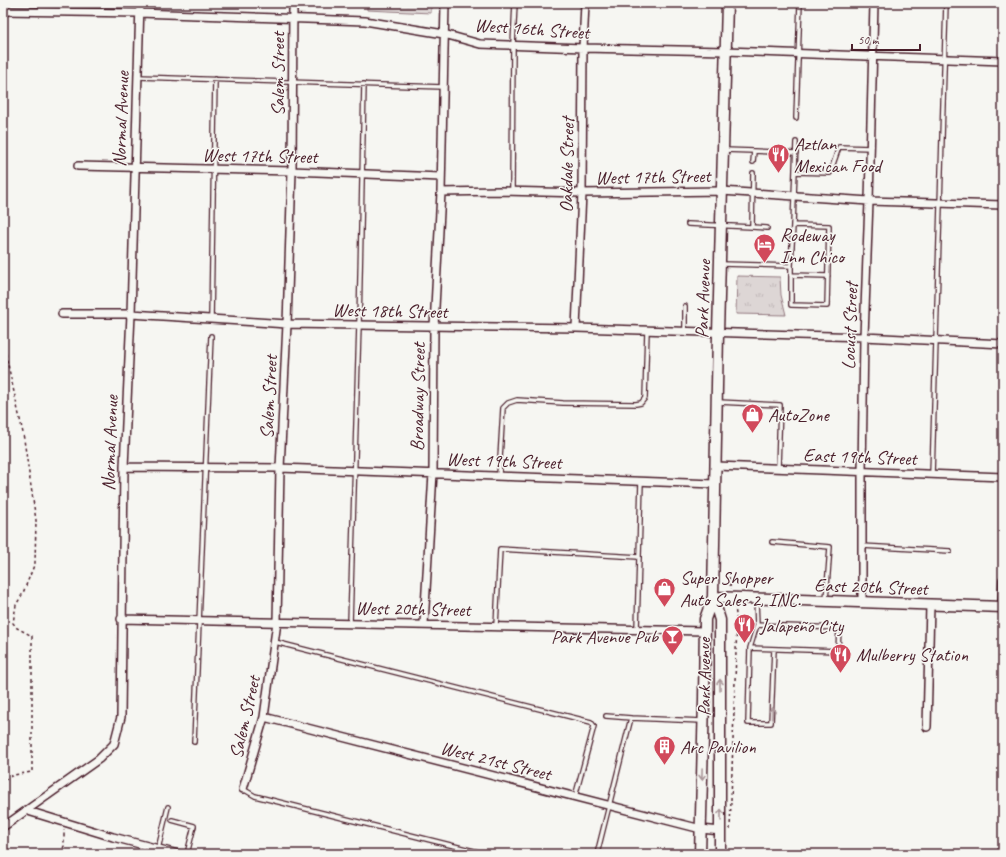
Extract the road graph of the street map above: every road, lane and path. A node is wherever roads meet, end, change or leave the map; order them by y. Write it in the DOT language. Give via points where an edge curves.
graph roads {
  1 [pos="140,3"];
  2 [pos="293,3"];
  3 [pos="445,3"];
  4 [pos="515,3"];
  5 [pos="585,3"];
  6 [pos="727,3"];
  7 [pos="800,3"];
  8 [pos="874,3"];
  9 [pos="946,3"];
  10 [pos="3,11"];
  11 [pos="140,13"];
  12 [pos="293,18"];
  13 [pos="444,34"];
  14 [pos="513,45"];
  15 [pos="583,48"];
  16 [pos="726,51"];
  17 [pos="798,53"];
  18 [pos="872,56"];
  19 [pos="944,59"];
  20 [pos="1003,61"];
  21 [pos="138,77"];
  22 [pos="215,79"];
  23 [pos="293,82"];
  24 [pos="364,84"];
  25 [pos="443,87"];
  26 [pos="796,118"];
  27 [pos="796,142"];
  28 [pos="870,148"];
  29 [pos="723,150"];
  30 [pos="754,151"];
  31 [pos="796,154"];
  32 [pos="753,162"];
  33 [pos="78,166"];
  34 [pos="135,168"];
  35 [pos="214,170"];
  36 [pos="292,172"];
  37 [pos="795,172"];
  38 [pos="753,173"];
  39 [pos="362,174"];
  40 [pos="441,177"];
  41 [pos="512,191"];
  42 [pos="441,192"];
  43 [pos="722,192"];
  44 [pos="582,193"];
  45 [pos="753,193"];
  46 [pos="794,196"];
  47 [pos="869,201"];
  48 [pos="940,203"];
  49 [pos="1003,205"];
  50 [pos="688,224"];
  51 [pos="721,225"];
  52 [pos="793,225"];
  53 [pos="752,227"];
  54 [pos="767,228"];
  55 [pos="720,264"];
  56 [pos="791,266"];
  57 [pos="791,275"];
  58 [pos="828,276"];
  59 [pos="685,306"];
  60 [pos="62,314"];
  61 [pos="131,314"];
  62 [pos="211,319"];
  63 [pos="287,324"];
  64 [pos="359,325"];
  65 [pos="434,326"];
  66 [pos="576,328"];
  67 [pos="647,331"];
  68 [pos="685,332"];
  69 [pos="718,333"];
  70 [pos="212,336"];
  71 [pos="864,337"];
  72 [pos="936,341"];
  73 [pos="3,342"];
  74 [pos="1003,344"];
  75 [pos="717,402"];
  76 [pos="716,466"];
  77 [pos="124,467"];
  78 [pos="206,468"];
  79 [pos="280,468"];
  80 [pos="778,469"];
  81 [pos="355,470"];
  82 [pos="862,472"];
  83 [pos="432,473"];
  84 [pos="499,475"];
  85 [pos="932,475"];
  86 [pos="1003,477"];
  87 [pos="641,481"];
  88 [pos="715,484"];
  89 [pos="772,542"];
  90 [pos="862,546"];
  91 [pos="950,551"];
  92 [pos="639,557"];
  93 [pos="729,577"];
  94 [pos="1003,580"];
  95 [pos="732,592"];
  96 [pos="713,597"];
  97 [pos="756,599"];
  98 [pos="826,601"];
  99 [pos="862,603"];
  100 [pos="734,604"];
  101 [pos="930,604"];
  102 [pos="1002,607"];
  103 [pos="121,620"];
  104 [pos="200,622"];
  105 [pos="277,622"];
  106 [pos="350,623"];
  107 [pos="424,624"];
  108 [pos="757,625"];
  109 [pos="496,626"];
  110 [pos="637,629"];
  111 [pos="704,631"];
  112 [pos="275,642"];
  113 [pos="750,648"];
  114 [pos="774,648"];
  115 [pos="606,716"];
  116 [pos="264,717"];
  117 [pos="630,718"];
  118 [pos="704,721"];
  119 [pos="927,727"];
  120 [pos="194,742"];
  121 [pos="3,782"];
  122 [pos="242,789"];
  123 [pos="575,797"];
  124 [pos="609,805"];
  125 [pos="168,807"];
  126 [pos="28,811"];
  127 [pos="172,820"];
  128 [pos="64,822"];
  129 [pos="3,827"];
  130 [pos="701,829"];
  131 [pos="726,831"];
  132 [pos="158,849"];
  133 [pos="61,854"];
  134 [pos="178,854"];
  135 [pos="187,854"];
  136 [pos="486,854"];
  137 [pos="597,854"];
  138 [pos="700,854"];
  139 [pos="720,854"];
  1 -- 11 [label="street, Normal Avenue"];
  2 -- 12 [label="street, Salem Street"];
  3 -- 13 [label="street, Broadway Street"];
  4 -- 14 [label="lane"];
  5 -- 15 [label="street, Oakdale Street"];
  6 -- 16 [label="main road, Park Avenue"];
  7 -- 17 [label="lane"];
  8 -- 18 [label="street, Locust Street"];
  9 -- 19 [label="lane"];
  10 -- 11 [label="street, West 16th Street"];
  11 -- 12 [label="street, West 16th Street"];
  11 -- 21 [label="street, Normal Avenue"];
  12 -- 13 [label="street, West 16th Street" via="365,21"];
  12 -- 23 [label="street, Salem Street"];
  13 -- 14 [label="street, West 16th Street" via="480,44"];
  13 -- 25 [label="street, Broadway Street"];
  14 -- 15 [label="street, West 16th Street"];
  14 -- 41 [label="lane"];
  15 -- 16 [label="street, West 16th Street"];
  15 -- 44 [label="street, Oakdale Street"];
  16 -- 17 [label="street, West 16th Street"];
  16 -- 29 [label="main road, Park Avenue"];
  17 -- 18 [label="street, West 16th Street"];
  17 -- 26 [label="lane"];
  18 -- 19 [label="street, West 16th Street"];
  18 -- 28 [label="street, Locust Street"];
  19 -- 20 [label="street, West 16th Street"];
  19 -- 48 [label="lane"];
  21 -- 22 [label="lane"];
  21 -- 34 [label="street, Normal Avenue"];
  22 -- 23 [label="lane"];
  22 -- 35 [label="lane"];
  23 -- 24 [label="lane"];
  23 -- 36 [label="street, Salem Street"];
  24 -- 25 [label="lane"];
  24 -- 39 [label="lane"];
  25 -- 40 [label="street, Broadway Street"];
  27 -- 31 [label="lane"];
  28 -- 37 [label="lane" via="839,146 830,173"];
  28 -- 47 [label="street, Locust Street"];
  29 -- 30 [label="lane"];
  29 -- 43 [label="main road, Park Avenue"];
  30 -- 31 [label="lane"];
  30 -- 32 [label="lane"];
  31 -- 37 [label="lane"];
  33 -- 34 [label="street, West 17th Street"];
  34 -- 35 [label="street, West 17th Street"];
  34 -- 61 [label="street, Normal Avenue"];
  35 -- 36 [label="street, West 17th Street"];
  35 -- 62 [label="lane"];
  36 -- 39 [label="street, West 17th Street"];
  36 -- 63 [label="street, Salem Street"];
  37 -- 46 [label="lane"];
  38 -- 45 [label="lane"];
  39 -- 40 [label="street, West 17th Street"];
  39 -- 64 [label="lane"];
  40 -- 42 [label="street, Broadway Street"];
  41 -- 42 [label="street, West 17th Street"];
  41 -- 44 [label="street, West 17th Street"];
  42 -- 65 [label="street, Broadway Street"];
  43 -- 44 [label="street, West 17th Street"];
  43 -- 45 [label="street, West 17th Street"];
  43 -- 51 [label="main road, Park Avenue"];
  44 -- 66 [label="street, Oakdale Street"];
  45 -- 46 [label="street, West 17th Street"];
  45 -- 53 [label="lane"];
  46 -- 47 [label="street, West 17th Street"];
  46 -- 52 [label="lane"];
  47 -- 48 [label="street, West 17th Street"];
  47 -- 71 [label="street, Locust Street"];
  48 -- 49 [label="street, West 17th Street"];
  48 -- 72 [label="lane"];
  50 -- 51 [label="lane"];
  51 -- 53 [label="lane"];
  51 -- 55 [label="main road, Park Avenue"];
  52 -- 56 [label="lane"];
  52 -- 58 [label="lane" via="829,226"];
  53 -- 54 [label="lane"];
  55 -- 56 [label="lane"];
  55 -- 69 [label="main road, Park Avenue"];
  56 -- 57 [label="lane"];
  57 -- 58 [label="lane"];
  57 -- 58 [label="lane" via="791,306 827,306"];
  59 -- 68 [label="lane"];
  60 -- 61 [label="street, West 18th Street"];
  61 -- 62 [label="street, West 18th Street"];
  61 -- 77 [label="street, Normal Avenue"];
  62 -- 63 [label="street, West 18th Street"];
  63 -- 64 [label="street, West 18th Street"];
  63 -- 79 [label="street, Salem Street"];
  64 -- 65 [label="street, West 18th Street"];
  64 -- 81 [label="lane"];
  65 -- 66 [label="street, West 18th Street"];
  65 -- 83 [label="street, Broadway Street"];
  66 -- 67 [label="street, West 18th Street"];
  67 -- 68 [label="street, West 18th Street"];
  67 -- 84 [label="lane" via="643,401 636,404 517,400 508,402 503,408"];
  68 -- 69 [label="street, West 18th Street"];
  69 -- 71 [label="street, West 18th Street"];
  69 -- 75 [label="main road, Park Avenue"];
  70 -- 78 [label="lane"];
  71 -- 72 [label="street, West 18th Street"];
  71 -- 82 [label="street, Locust Street"];
  72 -- 74 [label="street, West 18th Street"];
  72 -- 85 [label="lane"];
  73 -- 121 [label="path" via="23,433 36,520 35,563 16,605 13,623 32,636 32,772 13,775"];
  75 -- 76 [label="main road, Park Avenue"];
  75 -- 80 [label="lane" via="780,405"];
  76 -- 80 [label="street, East 19th Street"];
  76 -- 88 [label="main road, Park Avenue"];
  77 -- 78 [label="street, West 19th Street"];
  77 -- 103 [label="street, Normal Avenue"];
  78 -- 79 [label="street, West 19th Street"];
  78 -- 104 [label="lane"];
  79 -- 81 [label="street, West 19th Street"];
  79 -- 105 [label="street, Salem Street"];
  80 -- 82 [label="street, East 19th Street"];
  81 -- 83 [label="street, West 19th Street"];
  81 -- 106 [label="lane"];
  82 -- 85 [label="street, East 19th Street"];
  82 -- 90 [label="street, Locust Street"];
  83 -- 84 [label="street, West 19th Street"];
  83 -- 107 [label="street, Broadway Street"];
  84 -- 87 [label="street, West 19th Street"];
  85 -- 86 [label="street, East 19th Street"];
  87 -- 88 [label="street, West 19th Street"];
  87 -- 92 [label="lane"];
  88 -- 96 [label="main road, Park Avenue"];
  89 -- 98 [label="lane" via="830,546"];
  90 -- 91 [label="lane"];
  90 -- 99 [label="street, Locust Street"];
  92 -- 109 [label="lane" via="500,549"];
  92 -- 110 [label="lane"];
  93 -- 95 [label="path"];
  94 -- 102 [label="street"];
  96 -- 97 [label="main road, East 20th Street"];
  96 -- 111 [label="main road, Park Avenue" via="705,618"];
  131 -- 96 [label="main road, Park Avenue, one-way" via="720,620"];
  97 -- 98 [label="main road, East 20th Street"];
  97 -- 108 [label="lane"];
  98 -- 99 [label="main road, East 20th Street"];
  99 -- 101 [label="main road, East 20th Street"];
  100 -- 131 [label="path" via="737,622"];
  101 -- 102 [label="main road, East 20th Street"];
  101 -- 119 [label="street"];
  103 -- 104 [label="street, West 20th Street"];
  103 -- 126 [label="street, Normal Avenue" via="121,717 114,744 99,759"];
  104 -- 105 [label="street, West 20th Street"];
  104 -- 120 [label="lane"];
  105 -- 106 [label="street, West 20th Street"];
  105 -- 112 [label="street, Salem Street"];
  106 -- 107 [label="street, West 20th Street"];
  107 -- 109 [label="street, West 20th Street"];
  108 -- 113 [label="lane"];
  108 -- 114 [label="lane" via="839,628 838,651"];
  109 -- 110 [label="street, West 20th Street"];
  110 -- 111 [label="street, West 20th Street"];
  111 -- 118 [label="main road, Park Avenue"];
  112 -- 116 [label="street, Salem Street"];
  112 -- 123 [label="lane" via="591,722 594,726"];
  113 -- 114 [label="lane"];
  113 -- 114 [label="lane, one-way" via="748,723 771,724"];
  115 -- 117 [label="lane"];
  116 -- 122 [label="street, Salem Street"];
  116 -- 123 [label="street, West 21st Street"];
  117 -- 118 [label="lane"];
  117 -- 124 [label="lane"];
  118 -- 130 [label="main road, Park Avenue, one-way"];
  122 -- 136 [label="lane" via="255,796"];
  123 -- 124 [label="street, West 21st Street"];
  124 -- 130 [label="street, West 21st Street"];
  124 -- 137 [label="lane"];
  125 -- 132 [label="lane"];
  126 -- 128 [label="street"];
  126 -- 129 [label="street, Normal Avenue"];
  127 -- 135 [label="lane" via="194,826"];
  128 -- 132 [label="street"];
  128 -- 133 [label="path" via="64,846"];
  130 -- 131 [label="street, West 21st Street"];
  130 -- 138 [label="main road, Park Avenue"];
  131 -- 139 [label="main road, Park Avenue"];
  132 -- 134 [label="street"];
}
